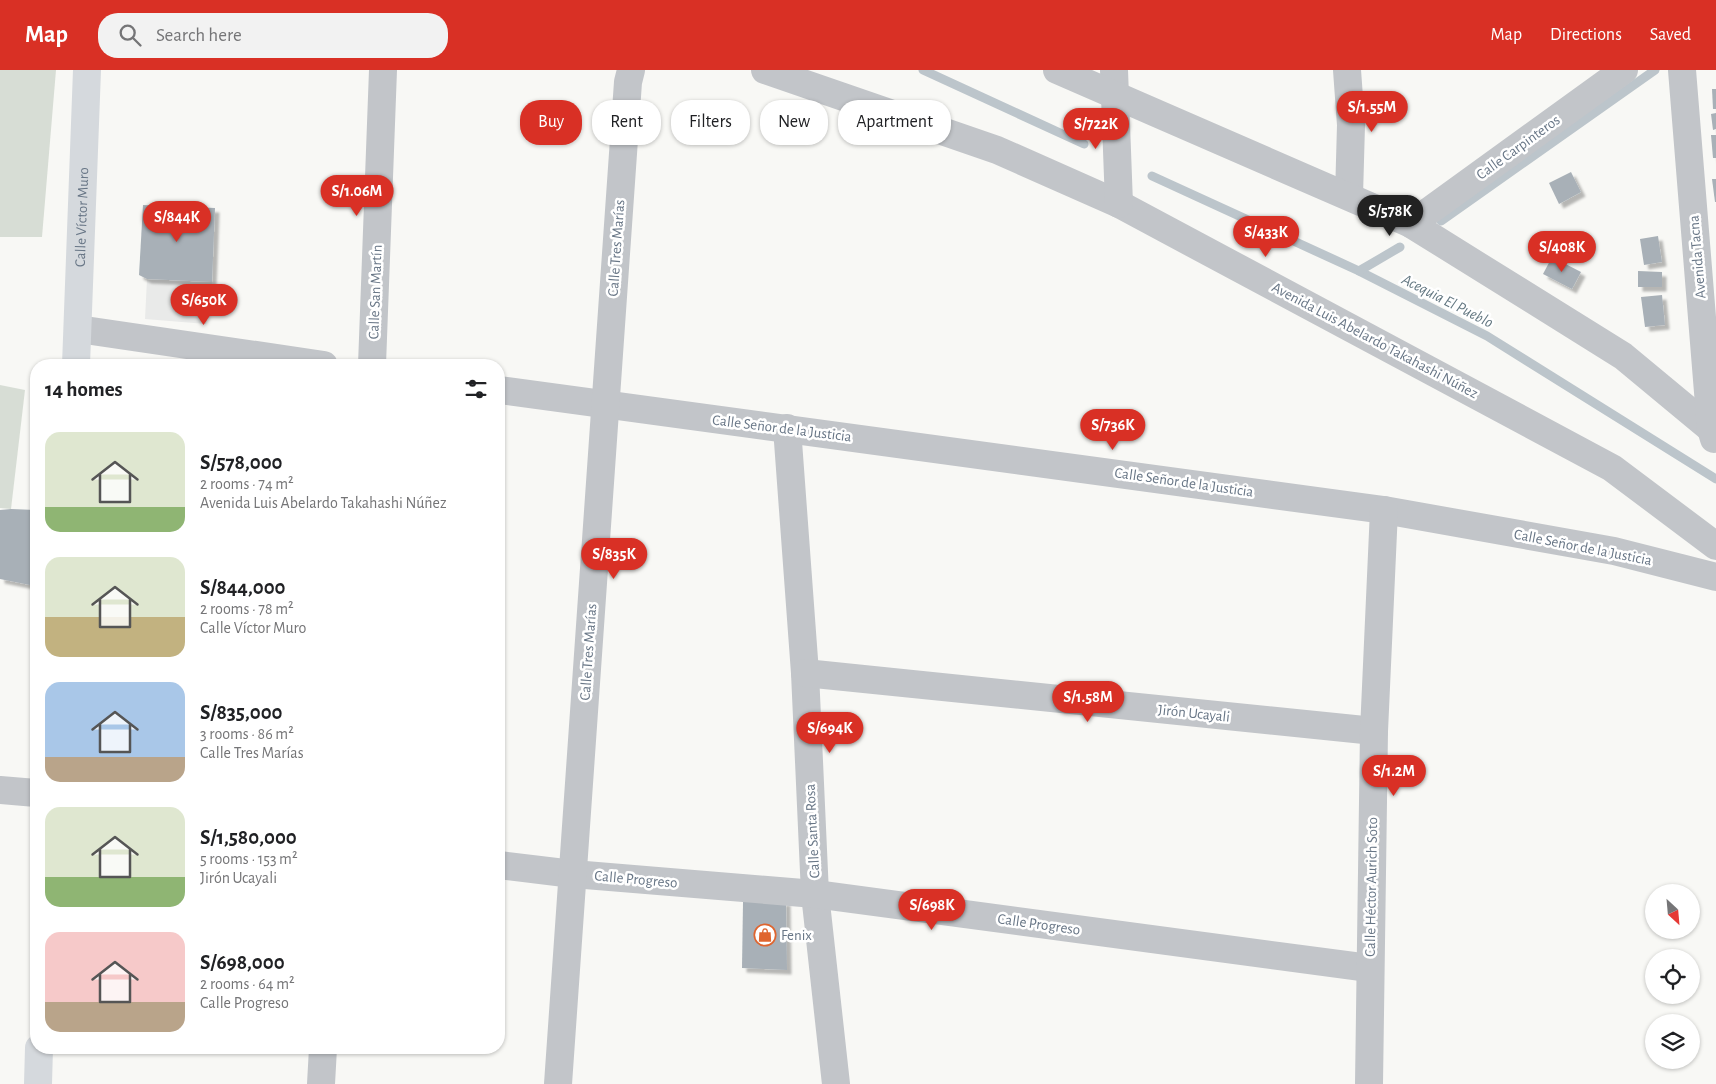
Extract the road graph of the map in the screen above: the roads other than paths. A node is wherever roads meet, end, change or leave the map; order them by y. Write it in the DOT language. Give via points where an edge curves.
graph roads {
  1 [pos="87,70"];
  2 [pos="383,70"];
  3 [pos="631,70"];
  4 [pos="765,70"];
  5 [pos="1057,70"];
  6 [pos="1347,70"];
  7 [pos="1624,70"];
  8 [pos="1682,70"];
  9 [pos="1115,82"];
  10 [pos="1349,196"];
  11 [pos="1119,204"];
  12 [pos="1411,224"];
  13 [pos="78,329"];
  14 [pos="76,359"];
  15 [pos="283,359"];
  16 [pos="372,359"];
  17 [pos="505,391"];
  18 [pos="605,405"];
  19 [pos="787,428"];
  20 [pos="1714,435"];
  21 [pos="1384,510"];
  22 [pos="1716,546"];
  23 [pos="1716,577"];
  24 [pos="806,674"];
  25 [pos="1374,731"];
  26 [pos="0,790"];
  27 [pos="30,792"];
  28 [pos="505,865"];
  29 [pos="573,874"];
  30 [pos="815,894"];
  31 [pos="1370,968"];
  32 [pos="39,1054"];
  33 [pos="323,1054"];
  34 [pos="38,1084"];
  35 [pos="321,1084"];
  36 [pos="558,1084"];
  37 [pos="836,1084"];
  38 [pos="1369,1084"];
  1 -- 13 [label="main road, Calle Víctor Muro"];
  2 -- 16 [label="street, Calle San Martín"];
  3 -- 18 [label="street, Calle Tres Marías"];
  4 -- 11 [label="street, Avenida Luis Abelardo Takahashi Núñez" via="997,150"];
  5 -- 9 [label="street"];
  6 -- 10 [label="street" via="1351,125"];
  7 -- 12 [label="street, Calle Carpinteros"];
  8 -- 20 [label="street, Avenida Tacna"];
  9 -- 10 [label="street"];
  9 -- 11 [label="street"];
  10 -- 12 [label="street"];
  11 -- 22 [label="street, Avenida Luis Abelardo Takahashi Núñez" via="1612,468"];
  12 -- 20 [label="street" via="1623,356"];
  13 -- 14 [label="main road, Calle Víctor Muro"];
  13 -- 15 [label="street"];
  17 -- 18 [label="street, Calle Señor de la Justicia"];
  18 -- 19 [label="street, Calle Señor de la Justicia"];
  18 -- 29 [label="street, Calle Tres Marías"];
  19 -- 21 [label="street, Calle Señor de la Justicia"];
  19 -- 24 [label="street, Calle Santa Rosa"];
  21 -- 23 [label="street, Calle Señor de la Justicia" via="1614,551"];
  21 -- 25 [label="street, Calle Héctor Aurich Soto"];
  24 -- 25 [label="street, Jirón Ucayali"];
  24 -- 30 [label="street, Calle Santa Rosa"];
  25 -- 31 [label="street, Calle Héctor Aurich Soto"];
  26 -- 27 [label="street"];
  28 -- 29 [label="street, Calle Progreso"];
  29 -- 30 [label="street, Calle Progreso"];
  29 -- 36 [label="street, Calle Tres Marías"];
  30 -- 31 [label="street, Calle Progreso"];
  30 -- 37 [label="street, Calle Santa Rosa"];
  31 -- 38 [label="street, Calle Héctor Aurich Soto"];
  32 -- 34 [label="main road"];
  33 -- 35 [label="street"];
}
